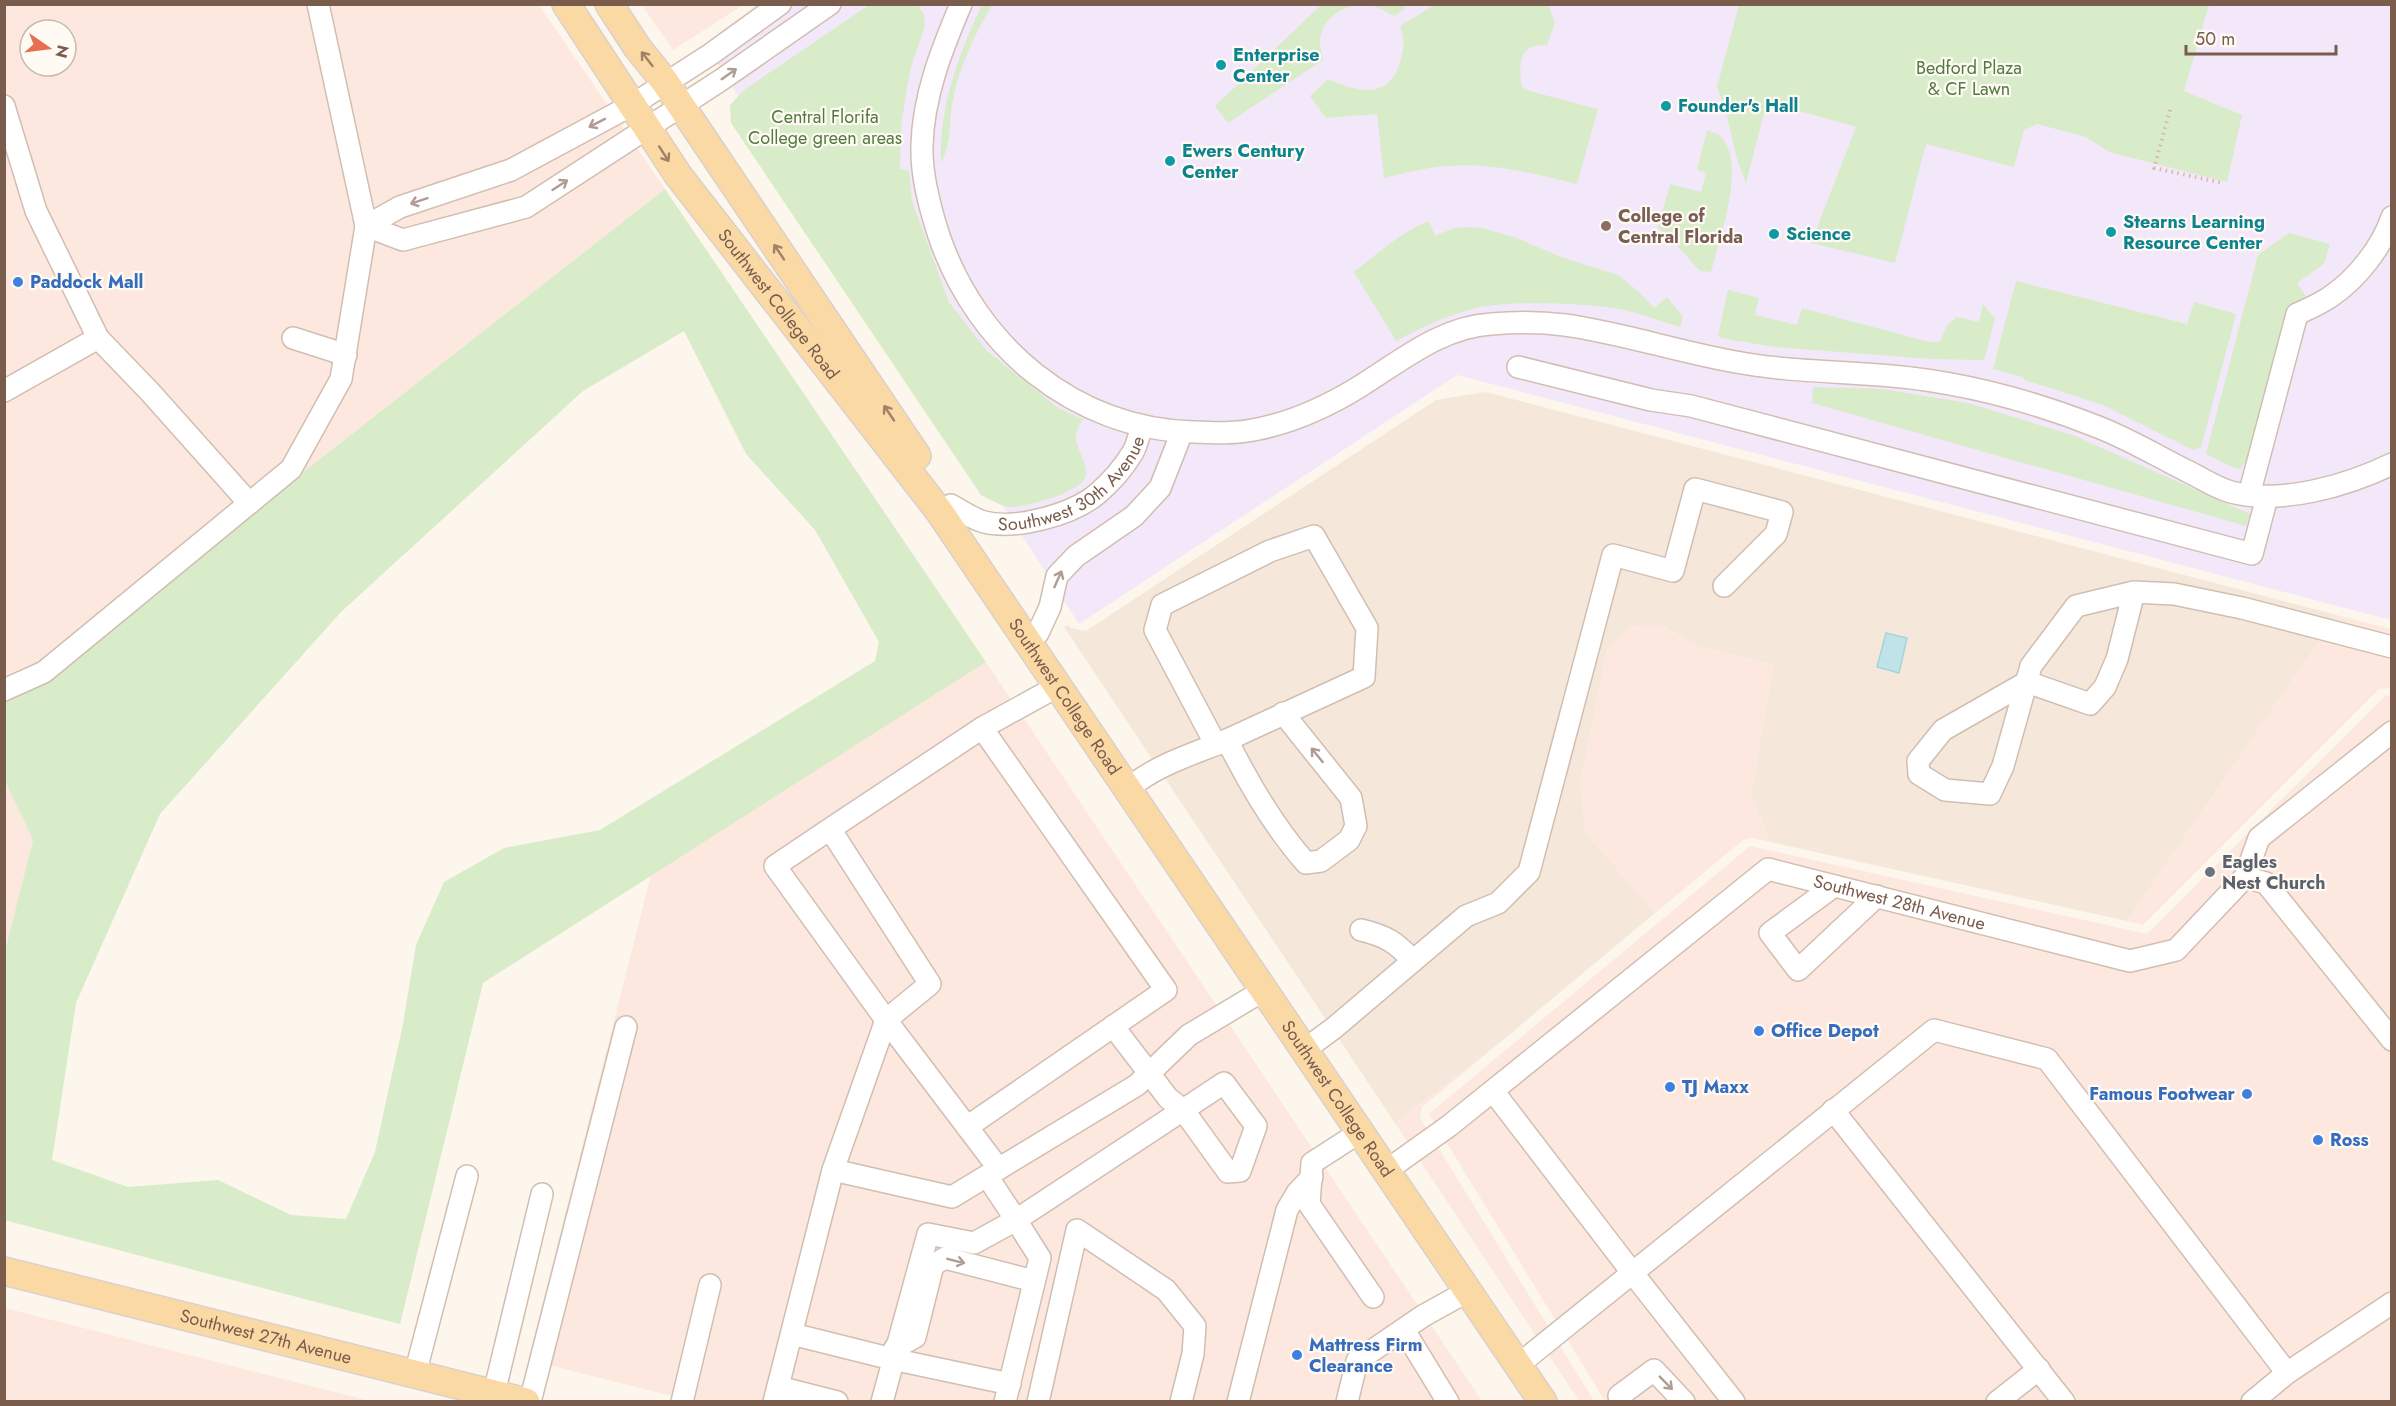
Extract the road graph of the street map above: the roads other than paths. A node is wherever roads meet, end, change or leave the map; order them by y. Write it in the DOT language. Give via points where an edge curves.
graph roads {
  1 [pos="318,4"];
  2 [pos="566,4"];
  3 [pos="609,4"];
  4 [pos="780,4"];
  5 [pos="830,4"];
  6 [pos="961,4"];
  7 [pos="665,82"];
  8 [pos="632,105"];
  9 [pos="4,106"];
  10 [pos="681,106"];
  11 [pos="647,128"];
  12 [pos="2391,217"];
  13 [pos="366,226"];
  14 [pos="98,338"];
  15 [pos="293,338"];
  16 [pos="346,355"];
  17 [pos="1518,367"];
  18 [pos="4,392"];
  19 [pos="1142,426"];
  20 [pos="1182,432"];
  21 [pos="2391,464"];
  22 [pos="2258,496"];
  23 [pos="249,503"];
  24 [pos="951,505"];
  25 [pos="1724,586"];
  26 [pos="2134,592"];
  27 [pos="1038,633"];
  28 [pos="2391,647"];
  29 [pos="2027,682"];
  30 [pos="1058,686"];
  31 [pos="4,690"];
  32 [pos="1283,713"];
  33 [pos="982,728"];
  34 [pos="2391,732"];
  35 [pos="1221,742"];
  36 [pos="1138,781"];
  37 [pos="830,829"];
  38 [pos="2245,877"];
  39 [pos="1834,886"];
  40 [pos="1876,896"];
  41 [pos="1361,930"];
  42 [pos="1413,961"];
  43 [pos="1264,990"];
  44 [pos="886,1020"];
  45 [pos="1113,1026"];
  46 [pos="626,1027"];
  47 [pos="2391,1040"];
  48 [pos="1315,1042"];
  49 [pos="1149,1072"];
  50 [pos="1493,1091"];
  51 [pos="1833,1110"];
  52 [pos="967,1127"];
  53 [pos="1360,1132"];
  54 [pos="1397,1163"];
  55 [pos="833,1170"];
  56 [pos="993,1172"];
  57 [pos="467,1176"];
  58 [pos="1312,1177"];
  59 [pos="542,1194"];
  60 [pos="1016,1220"];
  61 [pos="4,1272"];
  62 [pos="1631,1272"];
  63 [pos="1034,1281"];
  64 [pos="710,1285"];
  65 [pos="1468,1291"];
  66 [pos="1373,1297"];
  67 [pos="2391,1303"];
  68 [pos="1404,1330"];
  69 [pos="792,1334"];
  70 [pos="894,1353"];
  71 [pos="1528,1357"];
  72 [pos="2039,1369"];
  73 [pos="2287,1373"];
  74 [pos="415,1374"];
  75 [pos="1007,1393"];
  76 [pos="494,1394"];
  77 [pos="776,1394"];
  78 [pos="528,1401"];
  79 [pos="682,1401"];
  80 [pos="837,1401"];
  81 [pos="882,1401"];
  82 [pos="1038,1401"];
  83 [pos="1181,1401"];
  84 [pos="1238,1401"];
  85 [pos="1347,1401"];
  86 [pos="1448,1401"];
  87 [pos="1543,1401"];
  88 [pos="1556,1401"];
  89 [pos="1622,1401"];
  90 [pos="1684,1401"];
  91 [pos="1734,1401"];
  92 [pos="1997,1401"];
  93 [pos="2064,1401"];
  94 [pos="2252,1401"];
  1 -- 13 [label="street"];
  2 -- 8 [label="main road, Southwest College Road"];
  7 -- 3 [label="main road, Southwest College Road, one-way"];
  4 -- 7 [label="street"];
  10 -- 5 [label="street, one-way"];
  6 -- 19 [label="street" via="940,56 921,148 930,208 947,260 985,322 1027,369 1084,405"];
  7 -- 8 [label="street"];
  7 -- 10 [label="main road, Southwest College Road"];
  8 -- 11 [label="main road, Southwest College Road"];
  8 -- 13 [label="street, one-way" via="511,170 400,207"];
  9 -- 14 [label="street" via="36,211"];
  10 -- 11 [label="street"];
  24 -- 10 [label="main road, Southwest College Road, one-way"];
  13 -- 11 [label="street, one-way" via="403,240 526,207"];
  11 -- 30 [label="main road, Southwest College Road, one-way" via="678,175 939,511"];
  12 -- 22 [label="street" via="2377,247 2351,279 2330,297 2297,314"];
  13 -- 16 [label="street"];
  14 -- 18 [label="street"];
  14 -- 23 [label="street"];
  15 -- 16 [label="street"];
  16 -- 23 [label="street" via="340,379 291,469"];
  17 -- 22 [label="street" via="1691,406 2252,554"];
  19 -- 20 [label="street, Southwest 30th Avenue"];
  19 -- 24 [label="street, Southwest 30th Avenue" via="1134,450 1115,475 1096,495 1061,513 1010,524 983,522"];
  20 -- 22 [label="street, Southwest 30th Avenue" via="1256,430 1311,413 1450,331 1488,324 1562,324 1737,363 1929,381 2001,396 2077,419 2216,486"];
  27 -- 20 [label="street, one-way" via="1050,607 1057,576 1076,556 1134,516 1160,488"];
  21 -- 22 [label="street" via="2353,481"];
  23 -- 31 [label="street" via="44,672"];
  24 -- 27 [label="main road, Southwest College Road"];
  25 -- 42 [label="street" via="1776,534 1782,512 1695,489 1673,571 1613,555 1529,872 1498,903 1466,916"];
  26 -- 28 [label="street" via="2174,594 2242,608"];
  26 -- 29 [label="street" via="2076,606 2031,666"];
  26 -- 29 [label="street" via="2117,659 2105,687 2090,704"];
  27 -- 36 [label="main road, Southwest College Road"];
  29 -- 29 [label="street" via="2003,766 1990,794 1945,790 1919,774 1918,761 1943,730"];
  30 -- 33 [label="street"];
  30 -- 43 [label="main road, Southwest College Road"];
  32 -- 35 [label="street"];
  35 -- 32 [label="street, one-way" via="1289,843 1306,863 1321,861 1349,840 1356,826 1352,798"];
  32 -- 35 [label="street" via="1364,677 1367,628 1314,536 1270,551 1162,605 1155,630"];
  33 -- 37 [label="street"];
  33 -- 45 [label="street" via="1166,990"];
  34 -- 38 [label="street" via="2259,838"];
  35 -- 36 [label="street" via="1157,767"];
  36 -- 48 [label="main road, Southwest College Road"];
  37 -- 44 [label="street" via="930,984"];
  37 -- 44 [label="street" via="775,866"];
  38 -- 40 [label="street, Southwest 28th Avenue" via="2176,950 2130,961"];
  38 -- 47 [label="street" via="2266,883"];
  39 -- 40 [label="street, Southwest 28th Avenue"];
  39 -- 40 [label="street" via="1770,933 1798,970"];
  39 -- 50 [label="street, Southwest 28th Avenue" via="1768,869"];
  41 -- 42 [label="street" via="1398,944"];
  42 -- 48 [label="street"];
  43 -- 49 [label="street" via="1190,1035"];
  43 -- 53 [label="main road, Southwest College Road"];
  44 -- 52 [label="street"];
  44 -- 55 [label="street"];
  45 -- 49 [label="street"];
  45 -- 52 [label="street"];
  46 -- 78 [label="street"];
  48 -- 54 [label="main road, Southwest College Road"];
  49 -- 56 [label="street" via="1137,1085"];
  49 -- 60 [label="street" via="1168,1098 1184,1111"];
  50 -- 54 [label="street, Southwest 28th Avenue"];
  50 -- 62 [label="street"];
  51 -- 62 [label="street"];
  51 -- 72 [label="street"];
  51 -- 73 [label="street" via="1934,1030 2047,1059"];
  52 -- 56 [label="street"];
  53 -- 58 [label="street" via="1312,1163"];
  53 -- 65 [label="main road, Southwest College Road"];
  54 -- 71 [label="main road, Southwest College Road"];
  55 -- 56 [label="street" via="952,1197"];
  55 -- 69 [label="street"];
  56 -- 60 [label="street"];
  57 -- 74 [label="street"];
  58 -- 66 [label="street" via="1309,1204"];
  58 -- 84 [label="street" via="1287,1210"];
  59 -- 76 [label="street"];
  60 -- 63 [label="street" via="1040,1258"];
  60 -- 70 [label="street" via="974,1243 928,1234"];
  61 -- 74 [label="main road, Southwest 27th Avenue"];
  62 -- 71 [label="street"];
  62 -- 91 [label="street"];
  70 -- 63 [label="street, one-way" via="915,1337 933,1265 945,1258"];
  63 -- 75 [label="street"];
  64 -- 79 [label="street"];
  65 -- 68 [label="street"];
  65 -- 87 [label="main road, Southwest College Road"];
  67 -- 73 [label="street"];
  68 -- 85 [label="street" via="1357,1362"];
  68 -- 86 [label="street"];
  69 -- 70 [label="street"];
  69 -- 77 [label="street"];
  70 -- 75 [label="street"];
  70 -- 81 [label="street"];
  71 -- 88 [label="main road, Southwest College Road"];
  72 -- 92 [label="street"];
  72 -- 93 [label="street"];
  73 -- 94 [label="street"];
  74 -- 76 [label="main road, Southwest 27th Avenue"];
  76 -- 78 [label="main road, Southwest 27th Avenue"];
  77 -- 80 [label="street"];
  82 -- 83 [label="street" via="1077,1230 1166,1290 1195,1326 1193,1354"];
  89 -- 90 [label="street, one-way" via="1619,1396 1654,1370"];
}
